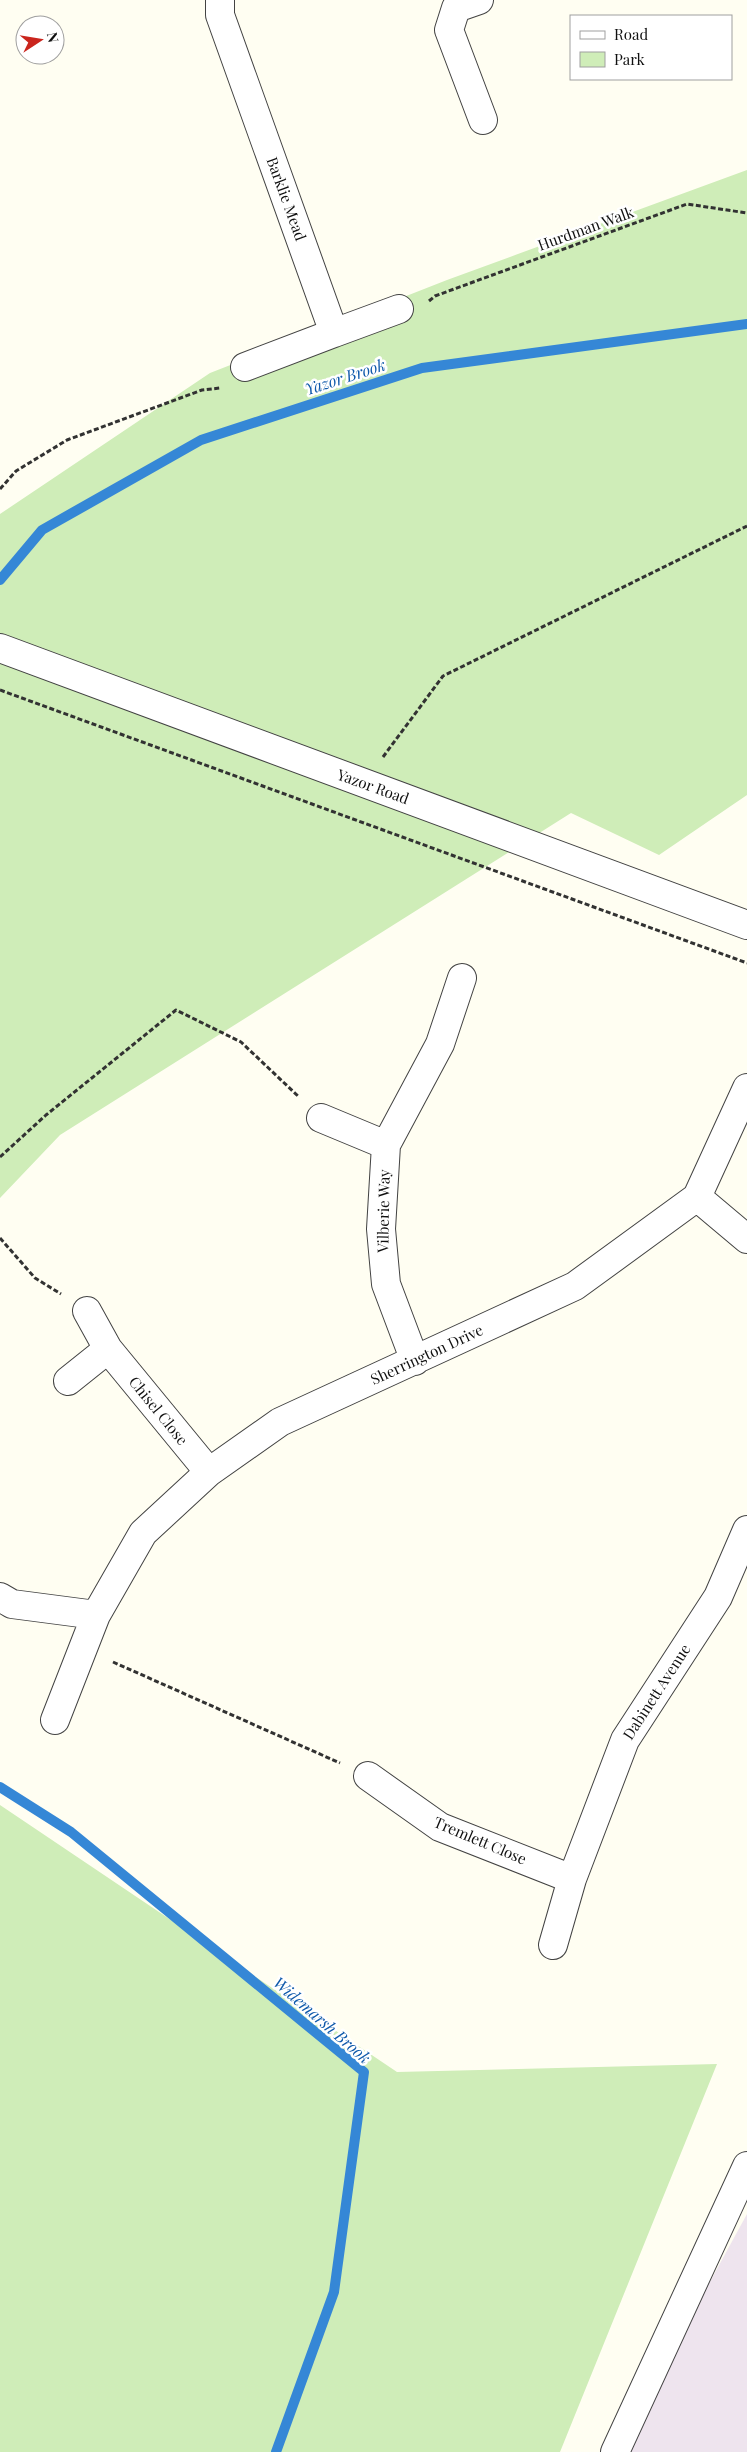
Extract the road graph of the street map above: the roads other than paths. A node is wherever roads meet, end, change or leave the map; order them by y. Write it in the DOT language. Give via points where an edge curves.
graph roads {
  1 [pos="220,0"];
  2 [pos="479,0"];
  3 [pos="483,120"];
  4 [pos="411,308"];
  5 [pos="334,333"];
  6 [pos="245,367"];
  7 [pos="0,648"];
  8 [pos="747,925"];
  9 [pos="462,978"];
  10 [pos="747,1088"];
  11 [pos="321,1118"];
  12 [pos="386,1145"];
  13 [pos="697,1197"];
  14 [pos="747,1239"];
  15 [pos="87,1310"];
  16 [pos="108,1349"];
  17 [pos="415,1361"];
  18 [pos="68,1381"];
  19 [pos="209,1472"];
  20 [pos="747,1530"];
  21 [pos="6,1601"];
  22 [pos="96,1615"];
  23 [pos="55,1720"];
  24 [pos="368,1776"];
  25 [pos="572,1879"];
  26 [pos="553,1946"];
  27 [pos="747,2166"];
  28 [pos="615,2452"];
  1 -- 5 [label="street, Barklie Mead" via="220,16"];
  2 -- 3 [label="street" via="456,8 449,30"];
  4 -- 5 [label="street"];
  5 -- 6 [label="street"];
  7 -- 8 [label="street, Yazor Road"];
  9 -- 12 [label="street, Vilberie Way" via="440,1044"];
  10 -- 13 [label="street, Sherrington Drive"];
  11 -- 12 [label="street"];
  12 -- 17 [label="street, Vilberie Way" via="381,1229 386,1284"];
  13 -- 14 [label="street"];
  13 -- 17 [label="street, Sherrington Drive" via="575,1286"];
  15 -- 16 [label="street, Chisel Close"];
  16 -- 18 [label="street"];
  16 -- 19 [label="street, Chisel Close"];
  17 -- 19 [label="street, Sherrington Drive" via="280,1422"];
  19 -- 22 [label="street, Sherrington Drive" via="142,1534"];
  20 -- 25 [label="street, Dabinett Avenue" via="718,1598 625,1740"];
  21 -- 22 [label="street"];
  22 -- 23 [label="street, Sherrington Drive"];
  24 -- 25 [label="street, Tremlett Close" via="440,1827"];
  25 -- 26 [label="street, Dabinett Avenue"];
  27 -- 28 [label="street"];
}
